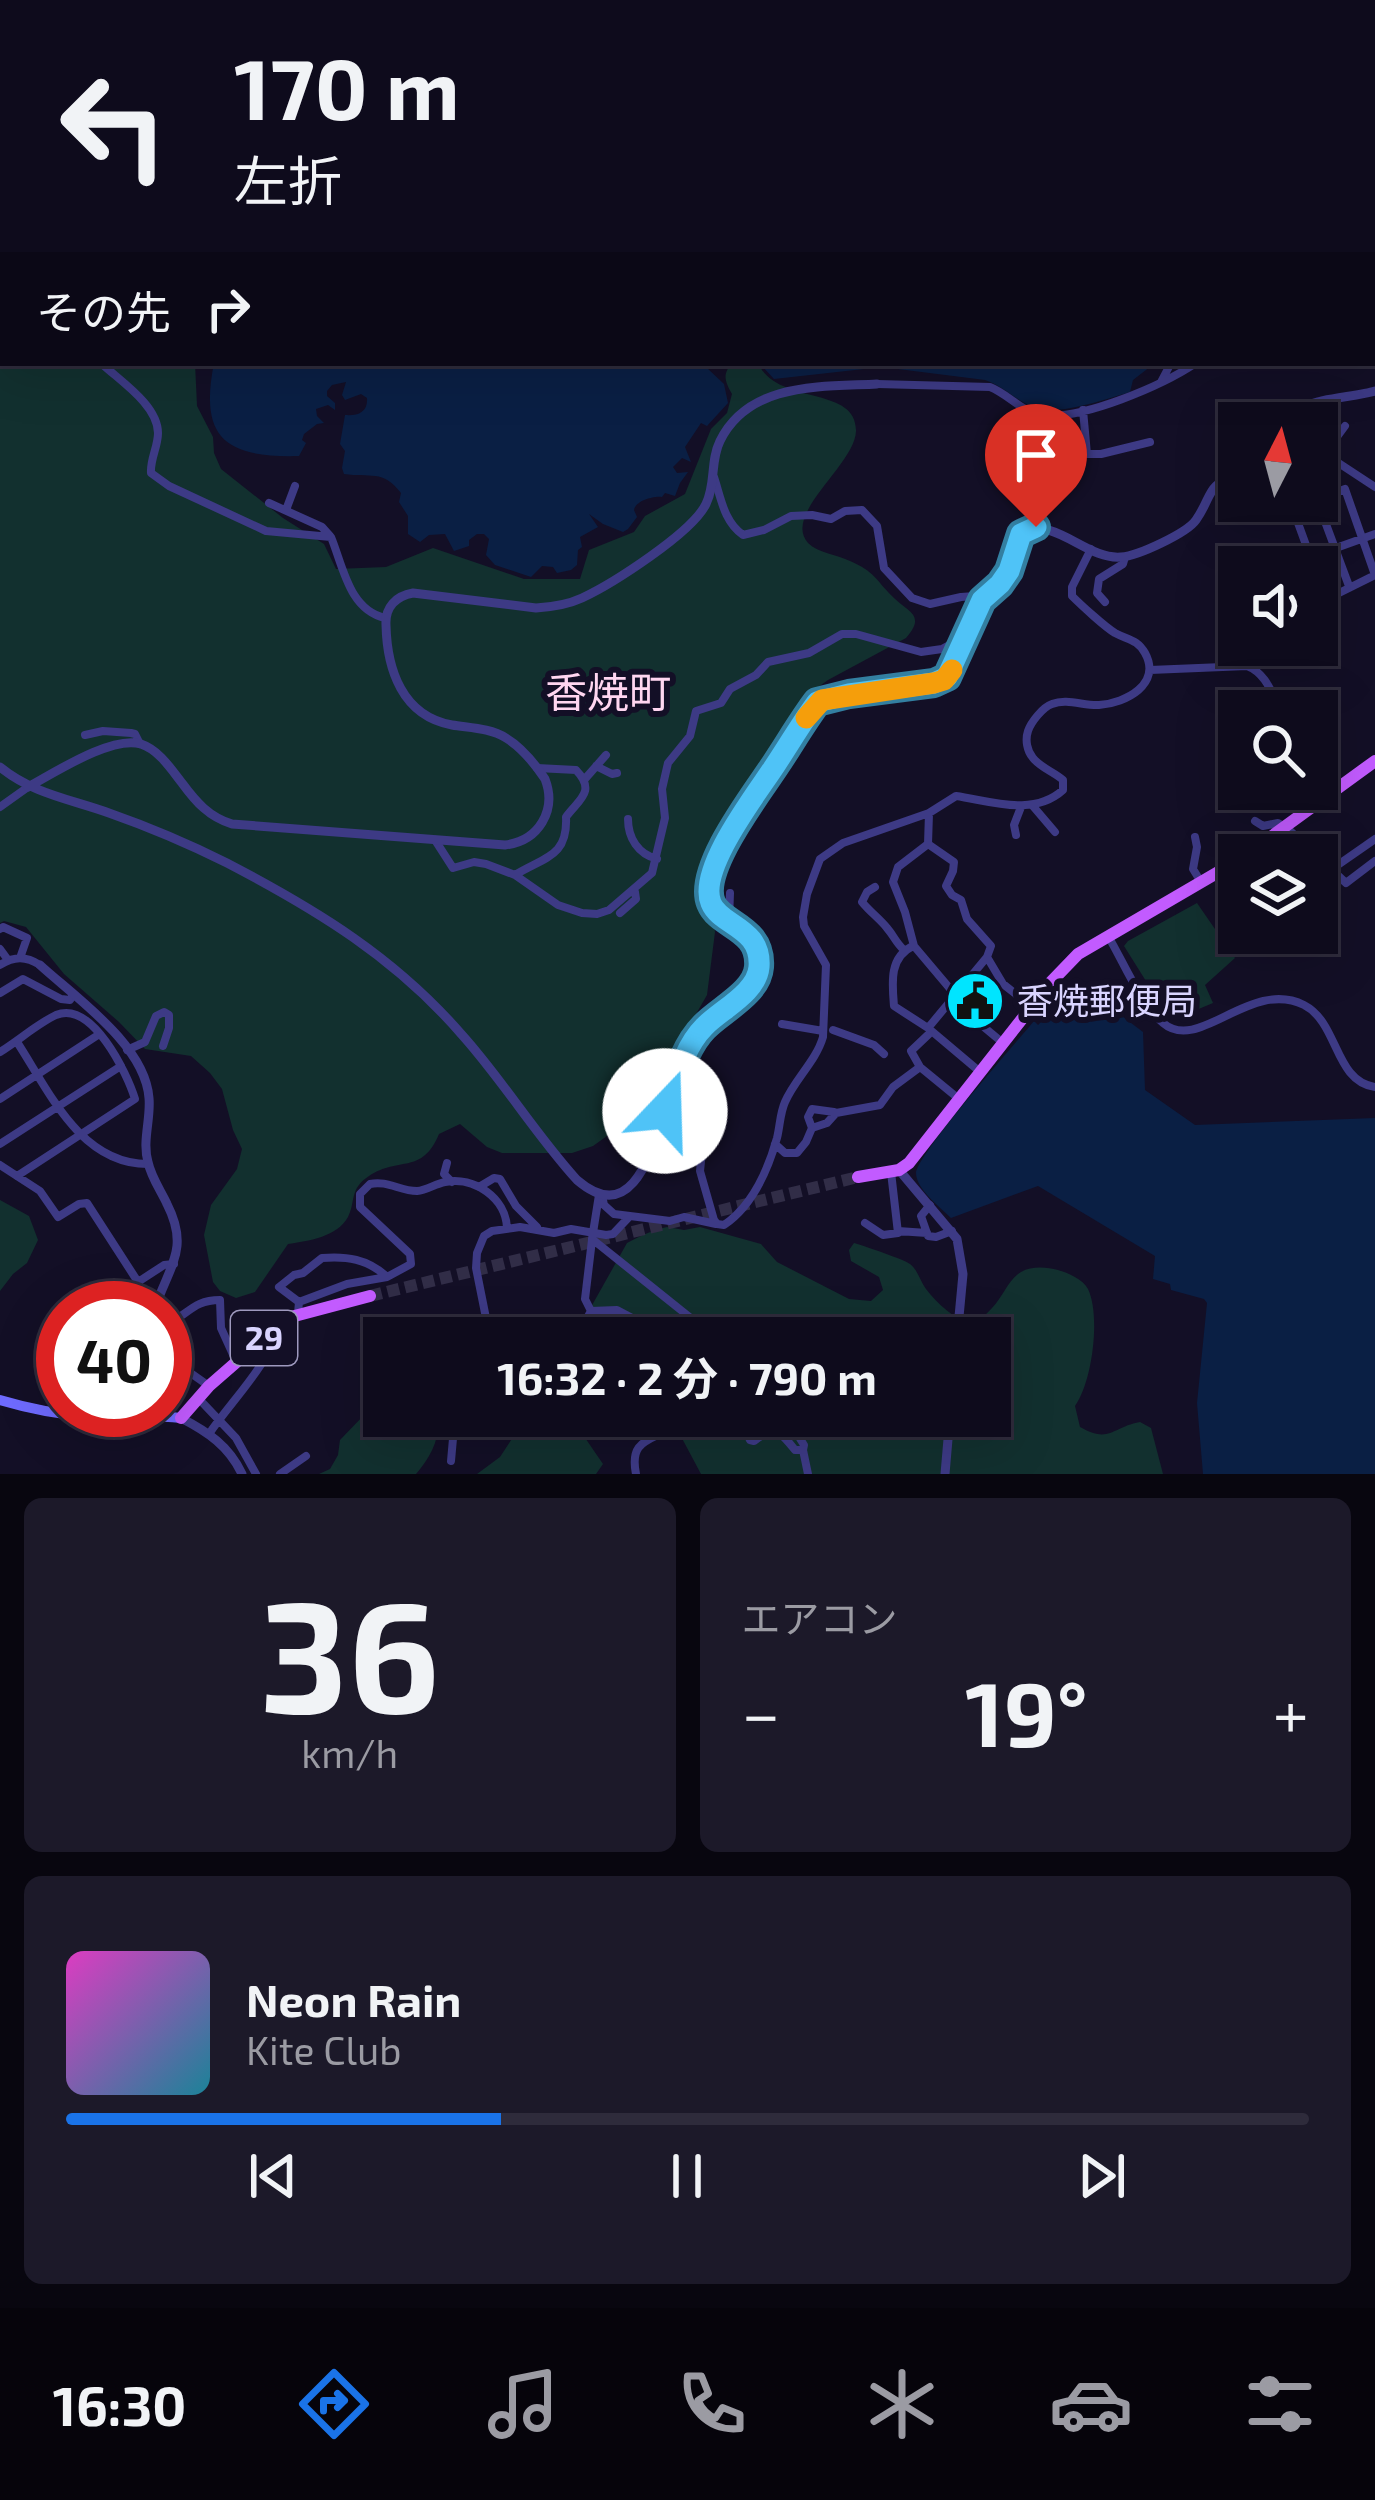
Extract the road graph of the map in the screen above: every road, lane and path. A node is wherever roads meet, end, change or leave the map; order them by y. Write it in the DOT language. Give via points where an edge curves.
graph roads {
  1 [pos="104,366"];
  2 [pos="1169,366"];
  3 [pos="1188,366"];
  4 [pos="877,384"];
  5 [pos="1160,384"];
  6 [pos="1375,391"];
  7 [pos="1320,402"];
  8 [pos="1083,410"];
  9 [pos="1346,426"];
  10 [pos="1150,442"];
  11 [pos="1049,448"];
  12 [pos="1087,454"];
  13 [pos="713,471"];
  14 [pos="1218,484"];
  15 [pos="295,486"];
  16 [pos="1374,488"];
  17 [pos="1338,492"];
  18 [pos="268,502"];
  19 [pos="286,510"];
  20 [pos="1375,534"];
  21 [pos="331,537"];
  22 [pos="1362,539"];
  23 [pos="1338,547"];
  24 [pos="1091,549"];
  25 [pos="1338,554"];
  26 [pos="1125,557"];
  27 [pos="1375,575"];
  28 [pos="1348,586"];
  29 [pos="1338,592"];
  30 [pos="988,595"];
  31 [pos="1105,602"];
  32 [pos="385,618"];
  33 [pos="966,636"];
  34 [pos="1150,670"];
  35 [pos="1270,690"];
  36 [pos="85,735"];
  37 [pos="140,744"];
  38 [pos="606,755"];
  39 [pos="1374,764"];
  40 [pos="596,766"];
  41 [pos="0,767"];
  42 [pos="537,768"];
  43 [pos="617,773"];
  44 [pos="584,780"];
  45 [pos="28,788"];
  46 [pos="1027,806"];
  47 [pos="0,807"];
  48 [pos="929,813"];
  49 [pos="628,819"];
  50 [pos="1255,821"];
  51 [pos="1286,828"];
  52 [pos="1055,832"];
  53 [pos="1277,834"];
  54 [pos="1293,834"];
  55 [pos="1016,836"];
  56 [pos="1195,837"];
  57 [pos="1375,839"];
  58 [pos="435,840"];
  59 [pos="928,844"];
  60 [pos="957,852"];
  61 [pos="656,859"];
  62 [pos="1375,861"];
  63 [pos="954,862"];
  64 [pos="1338,865"];
  65 [pos="1218,872"];
  66 [pos="515,875"];
  67 [pos="1338,875"];
  68 [pos="1201,882"];
  69 [pos="875,887"];
  70 [pos="635,891"];
  71 [pos="730,893"];
  72 [pos="620,913"];
  73 [pos="729,920"];
  74 [pos="0,929"];
  75 [pos="1108,936"];
  76 [pos="914,946"];
  77 [pos="0,950"];
  78 [pos="904,950"];
  79 [pos="987,957"];
  80 [pos="20,958"];
  81 [pos="4,963"];
  82 [pos="40,965"];
  83 [pos="0,993"];
  84 [pos="955,994"];
  85 [pos="73,995"];
  86 [pos="1031,1006"];
  87 [pos="782,1024"];
  88 [pos="828,1030"];
  89 [pos="929,1030"];
  90 [pos="98,1035"];
  91 [pos="17,1042"];
  92 [pos="1003,1043"];
  93 [pos="163,1046"];
  94 [pos="127,1050"];
  95 [pos="0,1052"];
  96 [pos="884,1054"];
  97 [pos="121,1066"];
  98 [pos="920,1067"];
  99 [pos="981,1072"];
  100 [pos="39,1074"];
  101 [pos="1375,1087"];
  102 [pos="0,1099"];
  103 [pos="958,1099"];
  104 [pos="59,1105"];
  105 [pos="836,1112"];
  106 [pos="812,1128"];
  107 [pos="79,1135"];
  108 [pos="0,1144"];
  109 [pos="776,1144"];
  110 [pos="652,1150"];
  111 [pos="148,1163"];
  112 [pos="446,1163"];
  113 [pos="0,1165"];
  114 [pos="895,1170"];
  115 [pos="17,1176"];
  116 [pos="858,1177"];
  117 [pos="452,1182"];
  118 [pos="479,1187"];
  119 [pos="601,1195"];
  120 [pos="930,1205"];
  121 [pos="629,1217"];
  122 [pos="865,1223"];
  123 [pos="717,1224"];
  124 [pos="507,1228"];
  125 [pos="537,1228"];
  126 [pos="898,1231"];
  127 [pos="952,1231"];
  128 [pos="926,1233"];
  129 [pos="592,1235"];
  130 [pos="174,1264"];
  131 [pos="387,1277"];
  132 [pos="137,1281"];
  133 [pos="140,1281"];
  134 [pos="166,1281"];
  135 [pos="370,1296"];
  136 [pos="192,1308"];
  137 [pos="298,1308"];
  138 [pos="596,1312"];
  139 [pos="488,1317"];
  140 [pos="592,1317"];
  141 [pos="600,1317"];
  142 [pos="630,1317"];
  143 [pos="690,1317"];
  144 [pos="959,1317"];
  145 [pos="279,1324"];
  146 [pos="236,1361"];
  147 [pos="192,1374"];
  148 [pos="208,1386"];
  149 [pos="198,1398"];
  150 [pos="0,1400"];
  151 [pos="192,1405"];
  152 [pos="36,1408"];
  153 [pos="218,1421"];
  154 [pos="192,1424"];
  155 [pos="209,1434"];
  156 [pos="453,1437"];
  157 [pos="649,1437"];
  158 [pos="784,1437"];
  159 [pos="799,1437"];
  160 [pos="948,1437"];
  161 [pos="802,1450"];
  162 [pos="306,1456"];
  163 [pos="451,1461"];
  164 [pos="242,1474"];
  165 [pos="256,1474"];
  166 [pos="280,1474"];
  167 [pos="636,1474"];
  168 [pos="808,1474"];
  169 [pos="945,1474"];
  1 -- 21 [label="street" via="151,411 158,430 151,473 161,481 266,531"];
  2 -- 5 [label="street"];
  3 -- 5 [label="street"];
  4 -- 8 [label="street" via="990,387 1037,415"];
  4 -- 13 [label="street" via="764,398 727,430"];
  5 -- 8 [label="street"];
  6 -- 7 [label="street"];
  8 -- 12 [label="street"];
  9 -- 16 [label="street" via="1331,445 1337,462"];
  10 -- 12 [label="street"];
  11 -- 12 [label="street"];
  13 -- 30 [label="street" via="725,514 743,535 791,516 862,511 877,526 884,568 912,598 930,604"];
  13 -- 32 [label="street" via="705,507 687,528 581,598 536,608 413,593 398,598"];
  14 -- 26 [label="street" via="1186,529"];
  15 -- 19 [label="street"];
  17 -- 22 [label="street" via="1345,489"];
  18 -- 19 [label="street"];
  19 -- 21 [label="street"];
  20 -- 22 [label="street"];
  21 -- 32 [label="street" via="351,591"];
  22 -- 23 [label="street"];
  22 -- 27 [label="street"];
  24 -- 26 [label="street"];
  24 -- 30 [label="street" via="1027,529"];
  24 -- 34 [label="street" via="1072,596 1135,640"];
  25 -- 28 [label="street"];
  26 -- 31 [label="street" via="1099,579"];
  27 -- 28 [label="street"];
  28 -- 29 [label="street"];
  30 -- 33 [label="street"];
  32 -- 42 [label="street" via="395,680 409,702 433,720 508,739"];
  33 -- 61 [label="street" via="921,652 842,634 809,653 768,662 721,703 699,709 668,763"];
  33 -- 73 [label="street" via="944,680 814,706 722,850 709,898"];
  34 -- 35 [label="street" via="1247,666"];
  34 -- 46 [label="street" via="1142,688 1111,703 1045,707 1028,729 1027,746 1064,784 1058,796"];
  36 -- 37 [label="street" via="130,733"];
  37 -- 45 [label="street" via="115,745"];
  37 -- 58 [label="street" via="198,804 232,824"];
  38 -- 40 [label="street"];
  39 -- 51 [label="main road"];
  40 -- 43 [label="street"];
  40 -- 44 [label="street"];
  41 -- 45 [label="street"];
  42 -- 44 [label="street" via="572,769"];
  42 -- 58 [label="street" via="549,808 527,839"];
  44 -- 66 [label="street" via="559,850"];
  45 -- 47 [label="street"];
  45 -- 119 [label="street" via="220,860 358,938 465,1037 571,1173"];
  46 -- 48 [label="street" via="956,796"];
  46 -- 52 [label="street"];
  46 -- 55 [label="street"];
  48 -- 59 [label="street"];
  48 -- 88 [label="street" via="820,859 803,917 830,977"];
  49 -- 61 [label="street" via="628,834"];
  50 -- 51 [label="street"];
  51 -- 53 [label="main road"];
  51 -- 54 [label="street"];
  56 -- 68 [label="street" via="1193,869"];
  57 -- 64 [label="street"];
  58 -- 66 [label="street" via="454,868 479,862"];
  59 -- 63 [label="street"];
  59 -- 76 [label="street" via="892,882"];
  60 -- 63 [label="street"];
  61 -- 70 [label="street"];
  62 -- 67 [label="street" via="1346,883"];
  63 -- 79 [label="street" via="946,886 988,940"];
  65 -- 68 [label="main road"];
  66 -- 70 [label="street" via="582,913 609,910"];
  68 -- 75 [label="main road"];
  69 -- 78 [label="street" via="862,902"];
  70 -- 72 [label="street"];
  71 -- 73 [label="street"];
  73 -- 110 [label="street" via="748,936 758,971 695,1038"];
  74 -- 80 [label="street" via="27,938"];
  75 -- 86 [label="main road" via="1069,962"];
  75 -- 101 [label="street" via="1171,1029 1189,1031 1260,1001 1290,1000 1322,1019 1351,1074"];
  76 -- 78 [label="street"];
  76 -- 84 [label="street"];
  77 -- 81 [label="street"];
  78 -- 89 [label="street" via="892,975 894,1006"];
  79 -- 84 [label="street"];
  79 -- 86 [label="street"];
  80 -- 81 [label="street"];
  80 -- 82 [label="street"];
  82 -- 85 [label="street"];
  83 -- 85 [label="street" via="23,979 61,999"];
  84 -- 89 [label="street"];
  84 -- 92 [label="street"];
  85 -- 94 [label="street"];
  86 -- 92 [label="main road"];
  87 -- 88 [label="street"];
  88 -- 96 [label="street"];
  88 -- 109 [label="street" via="787,1097"];
  89 -- 98 [label="street" via="911,1051"];
  89 -- 99 [label="street"];
  90 -- 91 [label="street" via="63,1013"];
  90 -- 97 [label="street"];
  90 -- 100 [label="street"];
  91 -- 95 [label="street"];
  91 -- 100 [label="street"];
  92 -- 99 [label="main road"];
  93 -- 94 [label="street" via="170,1024 164,1012 146,1042"];
  94 -- 111 [label="street" via="150,1100"];
  97 -- 104 [label="street"];
  97 -- 107 [label="street" via="135,1099"];
  98 -- 103 [label="street"];
  98 -- 105 [label="street" via="882,1104"];
  99 -- 103 [label="main road"];
  100 -- 102 [label="street"];
  100 -- 104 [label="street"];
  103 -- 114 [label="main road"];
  104 -- 107 [label="street"];
  104 -- 108 [label="street"];
  105 -- 106 [label="street"];
  105 -- 106 [label="street" via="812,1109"];
  106 -- 109 [label="street" via="795,1154"];
  107 -- 111 [label="street" via="117,1159"];
  107 -- 115 [label="street"];
  109 -- 123 [label="street" via="746,1206"];
  110 -- 119 [label="street" via="630,1187"];
  110 -- 123 [label="street" via="676,1112 688,1107 704,1116 700,1171"];
  111 -- 130 [label="street" via="178,1230"];
  112 -- 117 [label="street"];
  113 -- 115 [label="street"];
  114 -- 116 [label="main road"];
  114 -- 120 [label="street"];
  114 -- 126 [label="street"];
  115 -- 132 [label="street" via="58,1217 87,1203"];
  117 -- 118 [label="street"];
  117 -- 131 [label="street" via="417,1191 380,1182 362,1192 363,1212 412,1257"];
  118 -- 124 [label="street" via="501,1206"];
  118 -- 125 [label="street" via="500,1179"];
  119 -- 121 [label="street" via="614,1214"];
  119 -- 129 [label="street"];
  120 -- 127 [label="street"];
  120 -- 128 [label="street" via="921,1216"];
  121 -- 123 [label="street"];
  121 -- 129 [label="street" via="613,1234"];
  122 -- 126 [label="street" via="883,1235"];
  124 -- 125 [label="street"];
  124 -- 139 [label="street" via="484,1236 477,1253"];
  125 -- 129 [label="street"];
  126 -- 128 [label="street"];
  127 -- 128 [label="street"];
  127 -- 144 [label="street" via="963,1265"];
  129 -- 138 [label="street" via="584,1299"];
  129 -- 143 [label="street"];
  130 -- 133 [label="street"];
  130 -- 134 [label="street"];
  131 -- 137 [label="street" via="346,1284"];
  131 -- 137 [label="street" via="353,1258 322,1258 279,1287"];
  135 -- 137 [label="main road, 29"];
  136 -- 146 [label="street" via="220,1300 221,1328"];
  137 -- 145 [label="main road, 29"];
  138 -- 140 [label="street"];
  138 -- 141 [label="street"];
  138 -- 142 [label="street"];
  145 -- 146 [label="main road, 29"];
  145 -- 153 [label="street"];
  146 -- 148 [label="main road, 29"];
  147 -- 148 [label="street"];
  148 -- 149 [label="main road, 29"];
  149 -- 151 [label="main road, 29"];
  149 -- 153 [label="street"];
  150 -- 152 [label="main road"];
  153 -- 155 [label="street"];
  153 -- 165 [label="street"];
  154 -- 155 [label="street"];
  155 -- 164 [label="street"];
  156 -- 163 [label="street"];
  157 -- 167 [label="street" via="635,1457"];
  158 -- 161 [label="street"];
  159 -- 161 [label="street"];
  160 -- 169 [label="street"];
  161 -- 168 [label="street"];
  162 -- 166 [label="street"];
}
